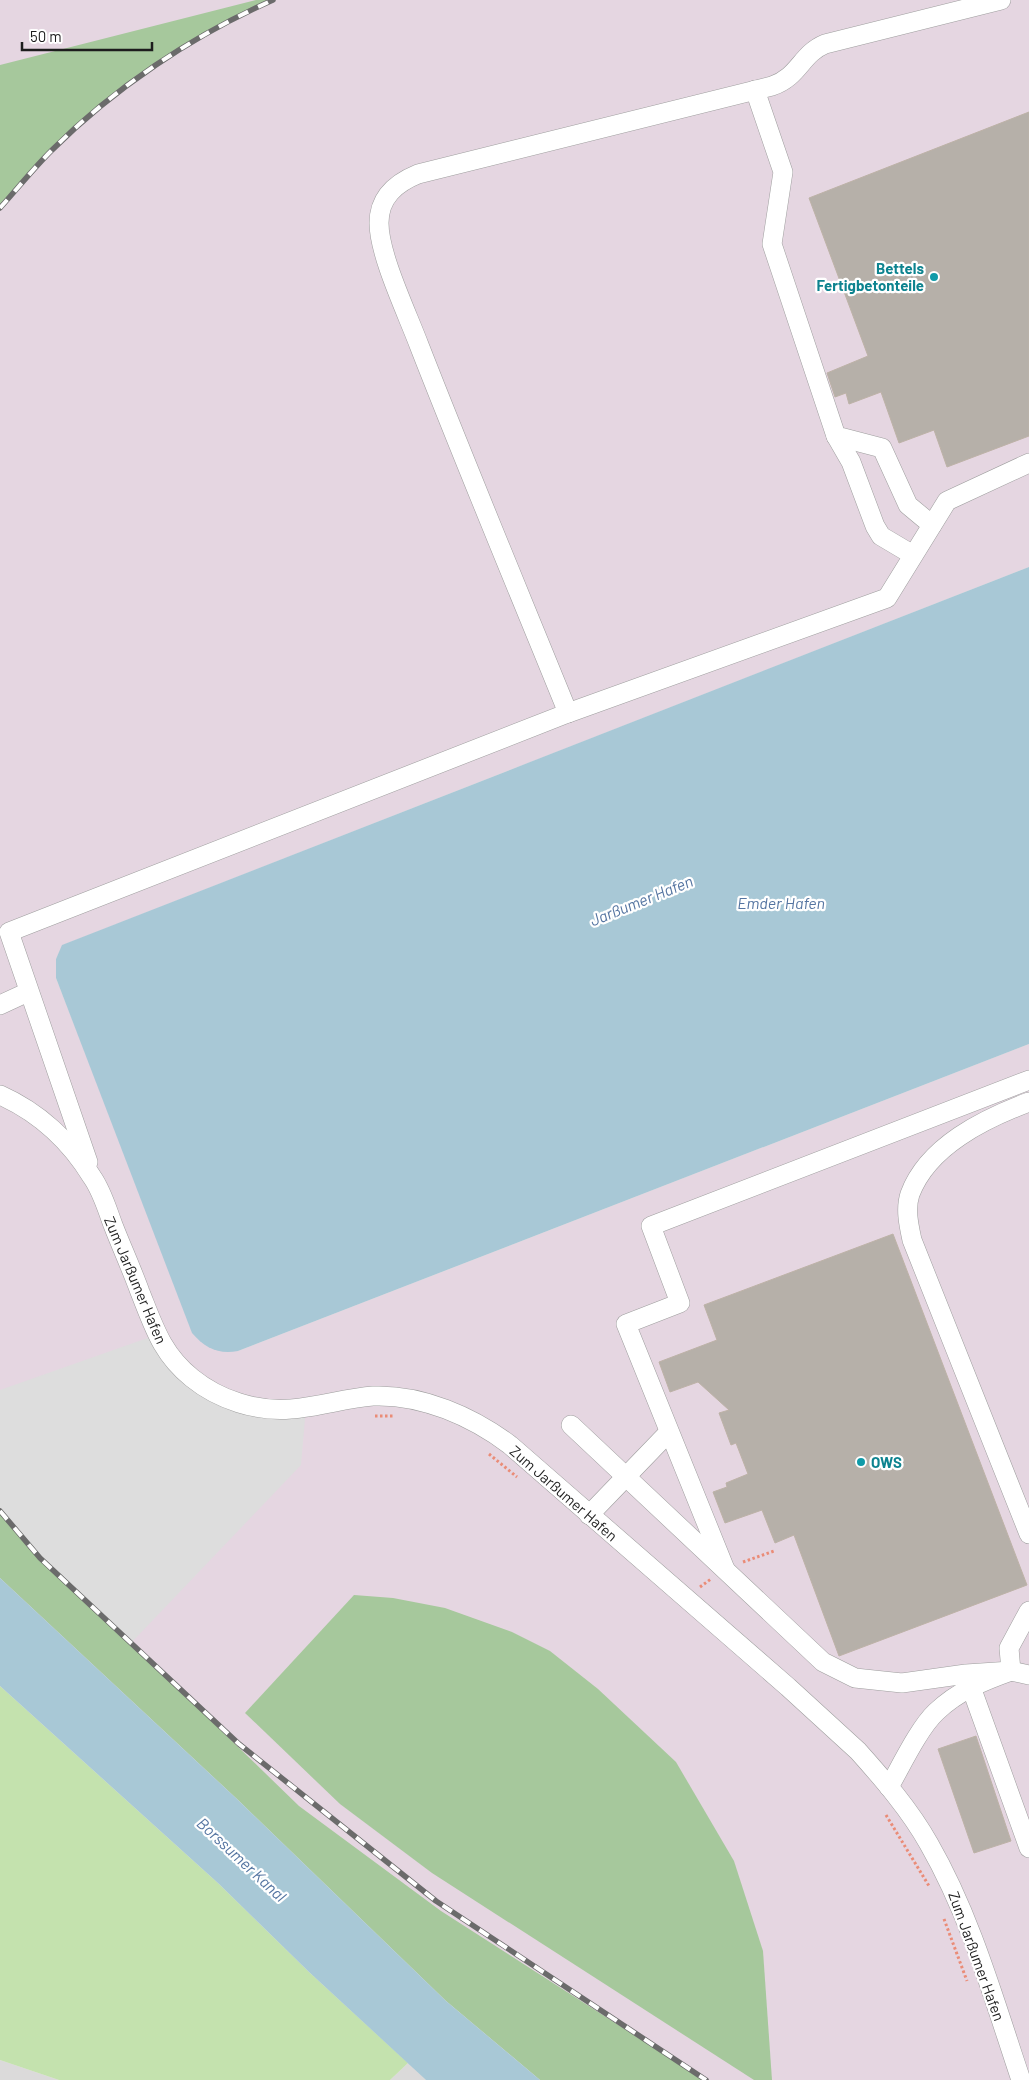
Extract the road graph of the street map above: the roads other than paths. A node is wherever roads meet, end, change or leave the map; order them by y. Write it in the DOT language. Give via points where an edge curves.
graph roads {
  1 [pos="1001,0"];
  2 [pos="755,90"];
  3 [pos="836,436"];
  4 [pos="1029,463"];
  5 [pos="932,525"];
  6 [pos="913,556"];
  7 [pos="568,713"];
  8 [pos="28,992"];
  9 [pos="0,1005"];
  10 [pos="1029,1080"];
  11 [pos="0,1095"];
  12 [pos="1029,1102"];
  13 [pos="93,1177"];
  14 [pos="571,1425"];
  15 [pos="669,1432"];
  16 [pos="626,1477"];
  17 [pos="589,1515"];
  18 [pos="1029,1534"];
  19 [pos="724,1570"];
  20 [pos="1029,1611"];
  21 [pos="1020,1673"];
  22 [pos="971,1687"];
  23 [pos="889,1787"];
  24 [pos="1029,1848"];
  25 [pos="1021,2080"];
  1 -- 2 [label="street" via="825,44 809,54 788,78"];
  2 -- 3 [label="street" via="783,172 772,244"];
  2 -- 7 [label="street" via="418,174 395,186 381,209 380,234 390,267"];
  3 -- 5 [label="street" via="882,448 908,505"];
  3 -- 6 [label="street" via="851,462 881,536"];
  4 -- 5 [label="street" via="947,501"];
  5 -- 6 [label="street"];
  6 -- 7 [label="street" via="887,598"];
  7 -- 8 [label="street" via="9,932"];
  8 -- 9 [label="street"];
  8 -- 13 [label="street"];
  10 -- 15 [label="street" via="651,1226 680,1303 626,1324"];
  11 -- 13 [label="street, Zum Jarßumer Hafen" via="28,1110 63,1139"];
  12 -- 18 [label="street" via="978,1125 947,1145 926,1167 910,1195 908,1219 912,1240"];
  13 -- 17 [label="street, Zum Jarßumer Hafen" via="156,1335 176,1364 198,1383 227,1399 264,1408 290,1410 374,1396 422,1402 453,1412 489,1429"];
  14 -- 16 [label="street"];
  15 -- 16 [label="street"];
  15 -- 19 [label="street"];
  16 -- 17 [label="street"];
  16 -- 19 [label="street"];
  17 -- 23 [label="street, Zum Jarßumer Hafen" via="820,1716 858,1751"];
  19 -- 21 [label="street" via="823,1662 854,1678 902,1683 966,1674"];
  20 -- 21 [label="street" via="1008,1648"];
  21 -- 22 [label="street" via="982,1681"];
  22 -- 23 [label="street" via="935,1713"];
  22 -- 24 [label="street"];
  23 -- 25 [label="street, Zum Jarßumer Hafen" via="929,1844 962,1908"];
}
